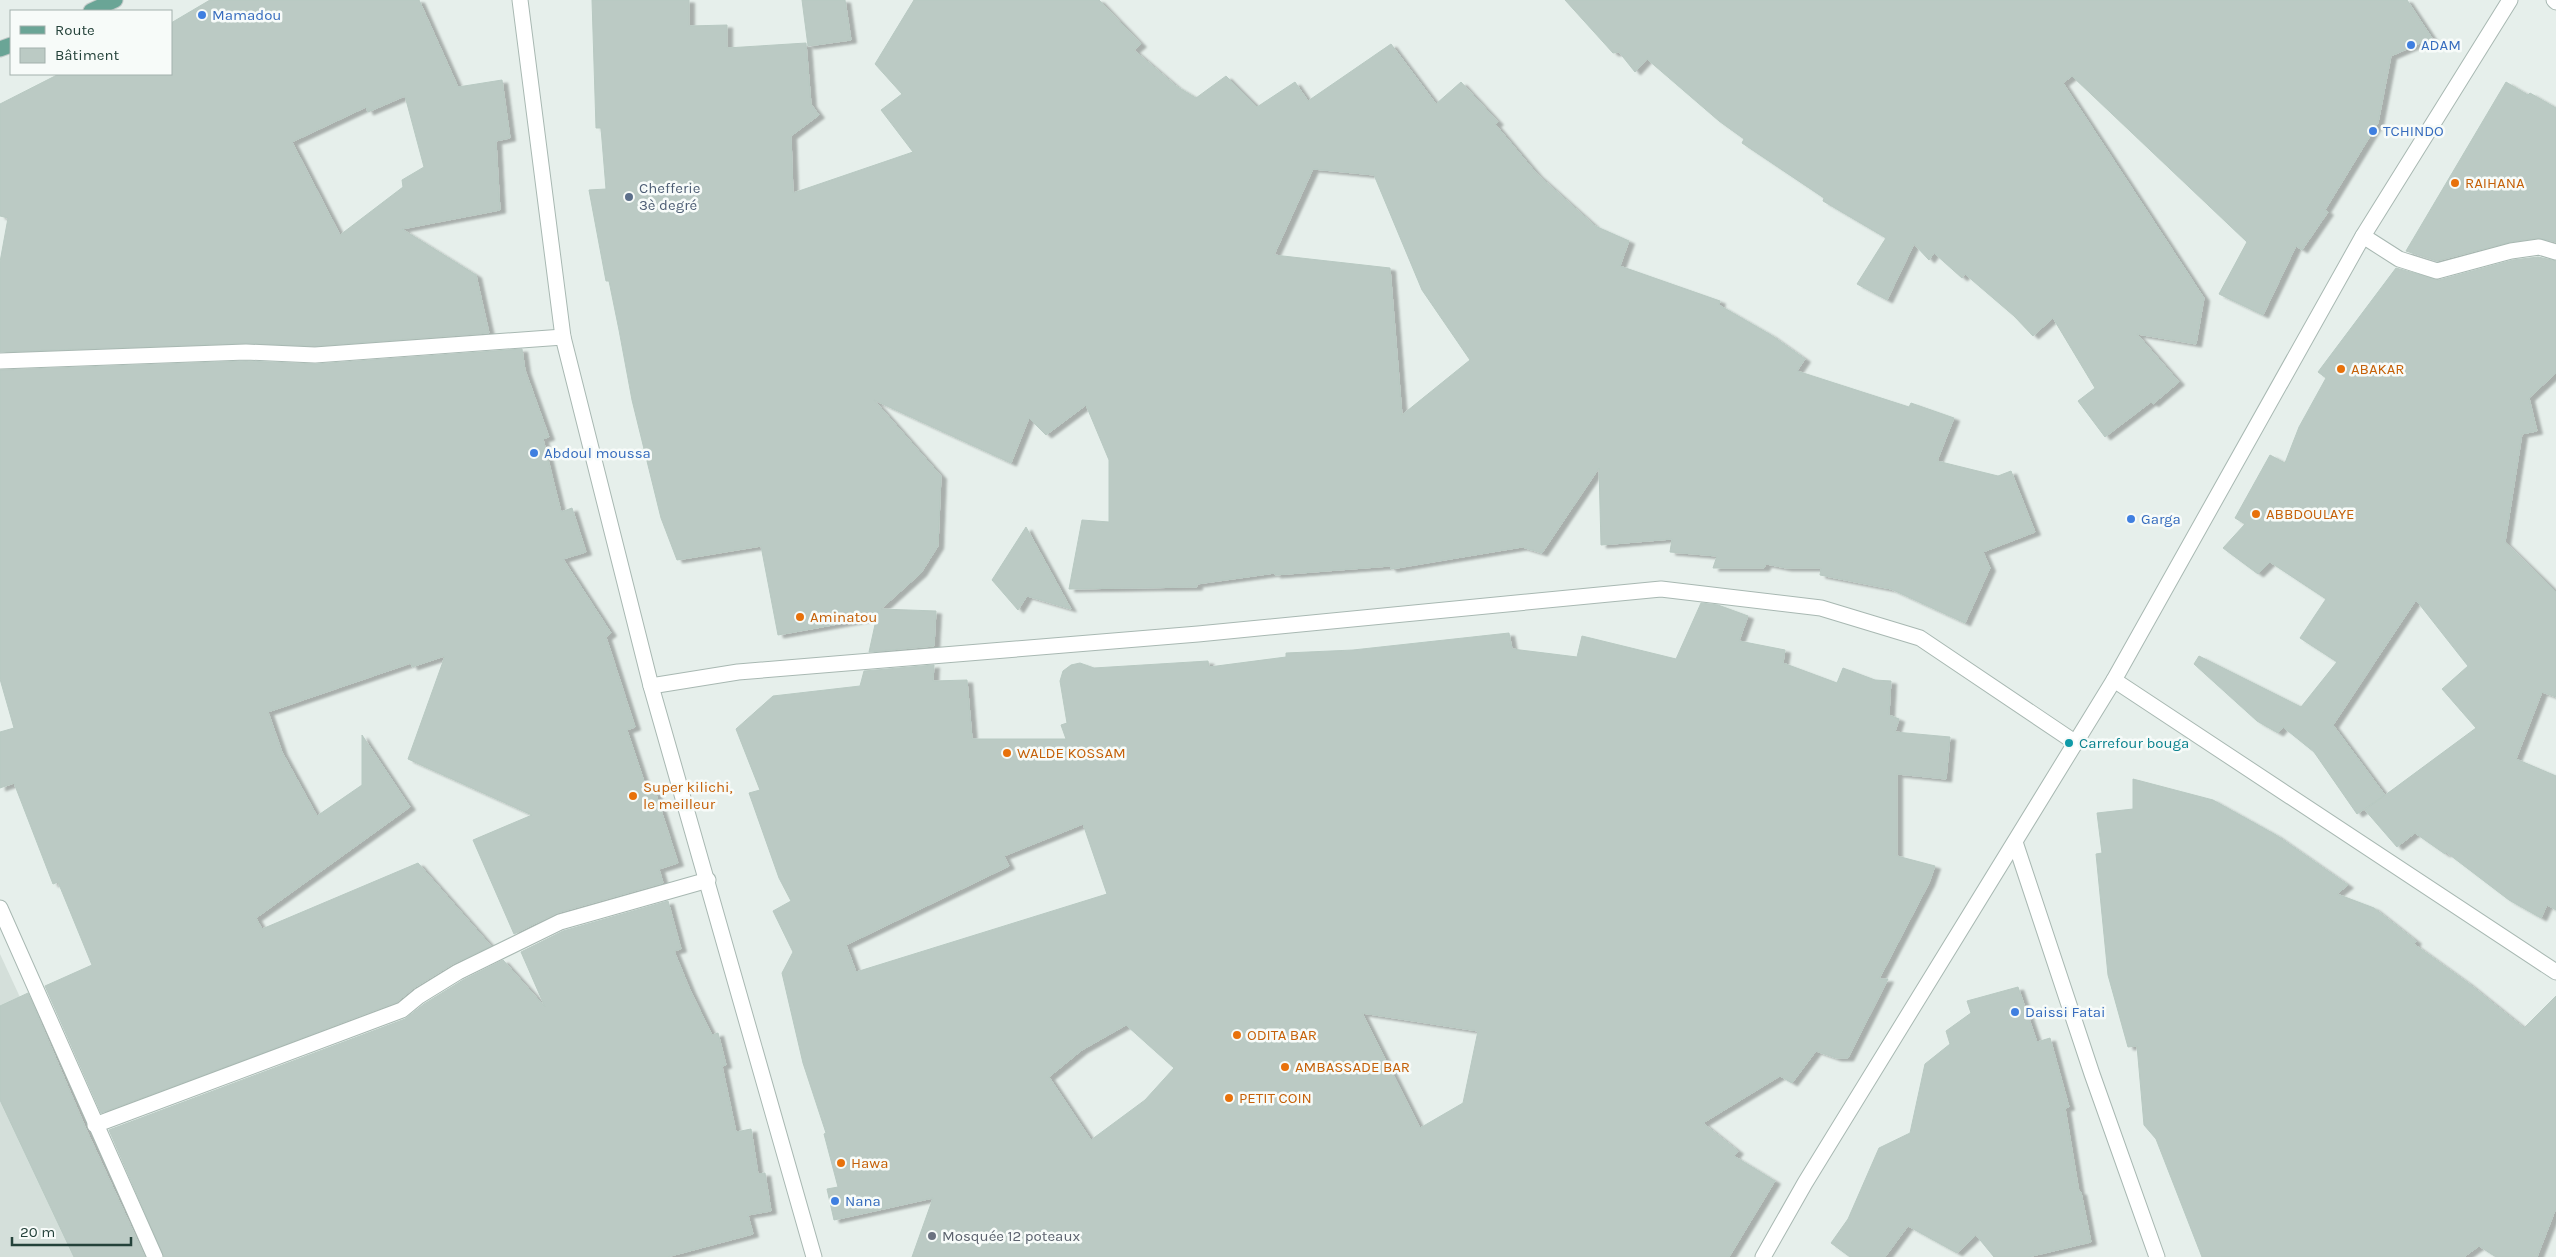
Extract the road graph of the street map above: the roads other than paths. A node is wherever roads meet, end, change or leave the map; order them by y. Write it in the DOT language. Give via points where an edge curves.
graph roads {
  1 [pos="115,0"];
  2 [pos="520,0"];
  3 [pos="2510,0"];
  4 [pos="93,10"];
  5 [pos="2363,236"];
  6 [pos="2556,252"];
  7 [pos="563,337"];
  8 [pos="0,361"];
  9 [pos="2114,680"];
  10 [pos="650,686"];
  11 [pos="2076,743"];
  12 [pos="2015,842"];
  13 [pos="708,880"];
  14 [pos="0,908"];
  15 [pos="2556,972"];
  16 [pos="95,1125"];
  17 [pos="155,1257"];
  18 [pos="814,1257"];
  19 [pos="1763,1257"];
  20 [pos="2157,1257"];
  1 -- 4 [label="main road"];
  2 -- 7 [label="street"];
  3 -- 5 [label="street"];
  5 -- 6 [label="street" via="2399,259 2437,271 2540,247"];
  5 -- 9 [label="street"];
  7 -- 8 [label="street" via="315,355 246,352"];
  7 -- 10 [label="street"];
  9 -- 11 [label="street"];
  9 -- 15 [label="street"];
  10 -- 11 [label="street" via="738,672 1188,635 1661,589 1821,608 1920,638"];
  10 -- 13 [label="street"];
  11 -- 12 [label="street"];
  12 -- 19 [label="street" via="1805,1183"];
  12 -- 20 [label="street"];
  13 -- 16 [label="street" via="560,922 458,972 402,1010"];
  13 -- 18 [label="street"];
  14 -- 16 [label="street"];
  16 -- 17 [label="street"];
}
